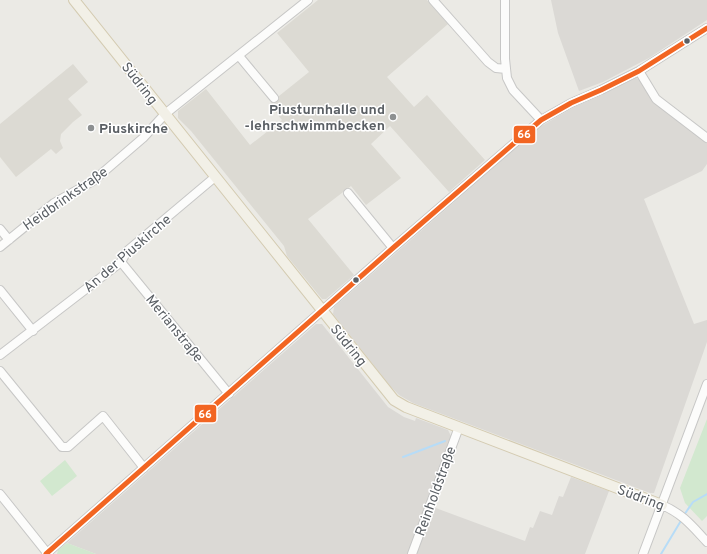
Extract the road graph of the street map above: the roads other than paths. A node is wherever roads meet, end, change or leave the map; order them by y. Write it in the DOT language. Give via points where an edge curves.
graph roads {
  1 [pos="74,0"];
  2 [pos="433,0"];
  3 [pos="505,0"];
  4 [pos="306,1"];
  5 [pos="707,28"];
  6 [pos="239,56"];
  7 [pos="506,69"];
  8 [pos="639,71"];
  9 [pos="274,98"];
  10 [pos="165,114"];
  11 [pos="541,120"];
  12 [pos="707,138"];
  13 [pos="215,177"];
  14 [pos="348,193"];
  15 [pos="0,229"];
  16 [pos="9,240"];
  17 [pos="0,247"];
  18 [pos="393,248"];
  19 [pos="121,262"];
  20 [pos="0,290"];
  21 [pos="322,311"];
  22 [pos="33,331"];
  23 [pos="0,355"];
  24 [pos="0,371"];
  25 [pos="707,384"];
  26 [pos="229,394"];
  27 [pos="459,427"];
  28 [pos="144,468"];
  29 [pos="0,494"];
  30 [pos="662,505"];
  31 [pos="707,542"];
  32 [pos="47,554"];
  33 [pos="412,554"];
  34 [pos="643,554"];
  1 -- 10 [label="main road, Südring"];
  2 -- 7 [label="street" via="488,62 496,68"];
  3 -- 7 [label="street"];
  4 -- 6 [label="street, Heidbrinkstraße"];
  5 -- 8 [label="street"];
  6 -- 9 [label="street"];
  6 -- 10 [label="street, Heidbrinkstraße"];
  7 -- 11 [label="street" via="513,90"];
  8 -- 11 [label="street"];
  8 -- 12 [label="street" via="656,98"];
  10 -- 13 [label="main road, Südring"];
  10 -- 16 [label="street, Heidbrinkstraße" via="143,138 93,181 54,203"];
  11 -- 18 [label="street"];
  13 -- 19 [label="street, An der Piuskirche" via="127,251"];
  13 -- 21 [label="main road, Südring"];
  14 -- 18 [label="street"];
  15 -- 16 [label="street"];
  16 -- 17 [label="street, Heidbrinkstraße"];
  18 -- 21 [label="street"];
  19 -- 22 [label="street, An der Piuskirche"];
  19 -- 26 [label="street, Merianstraße"];
  20 -- 22 [label="street"];
  21 -- 26 [label="street"];
  21 -- 27 [label="main road, Südring" via="394,400"];
  22 -- 23 [label="street, An der Piuskirche"];
  24 -- 28 [label="street" via="62,447 68,447 103,416"];
  25 -- 30 [label="street"];
  26 -- 28 [label="street"];
  27 -- 30 [label="main road, Südring"];
  27 -- 33 [label="street, Reinholdstraße"];
  28 -- 32 [label="street"];
  29 -- 32 [label="street"];
  30 -- 31 [label="street, Südring" via="688,521"];
  30 -- 34 [label="street"];
}
